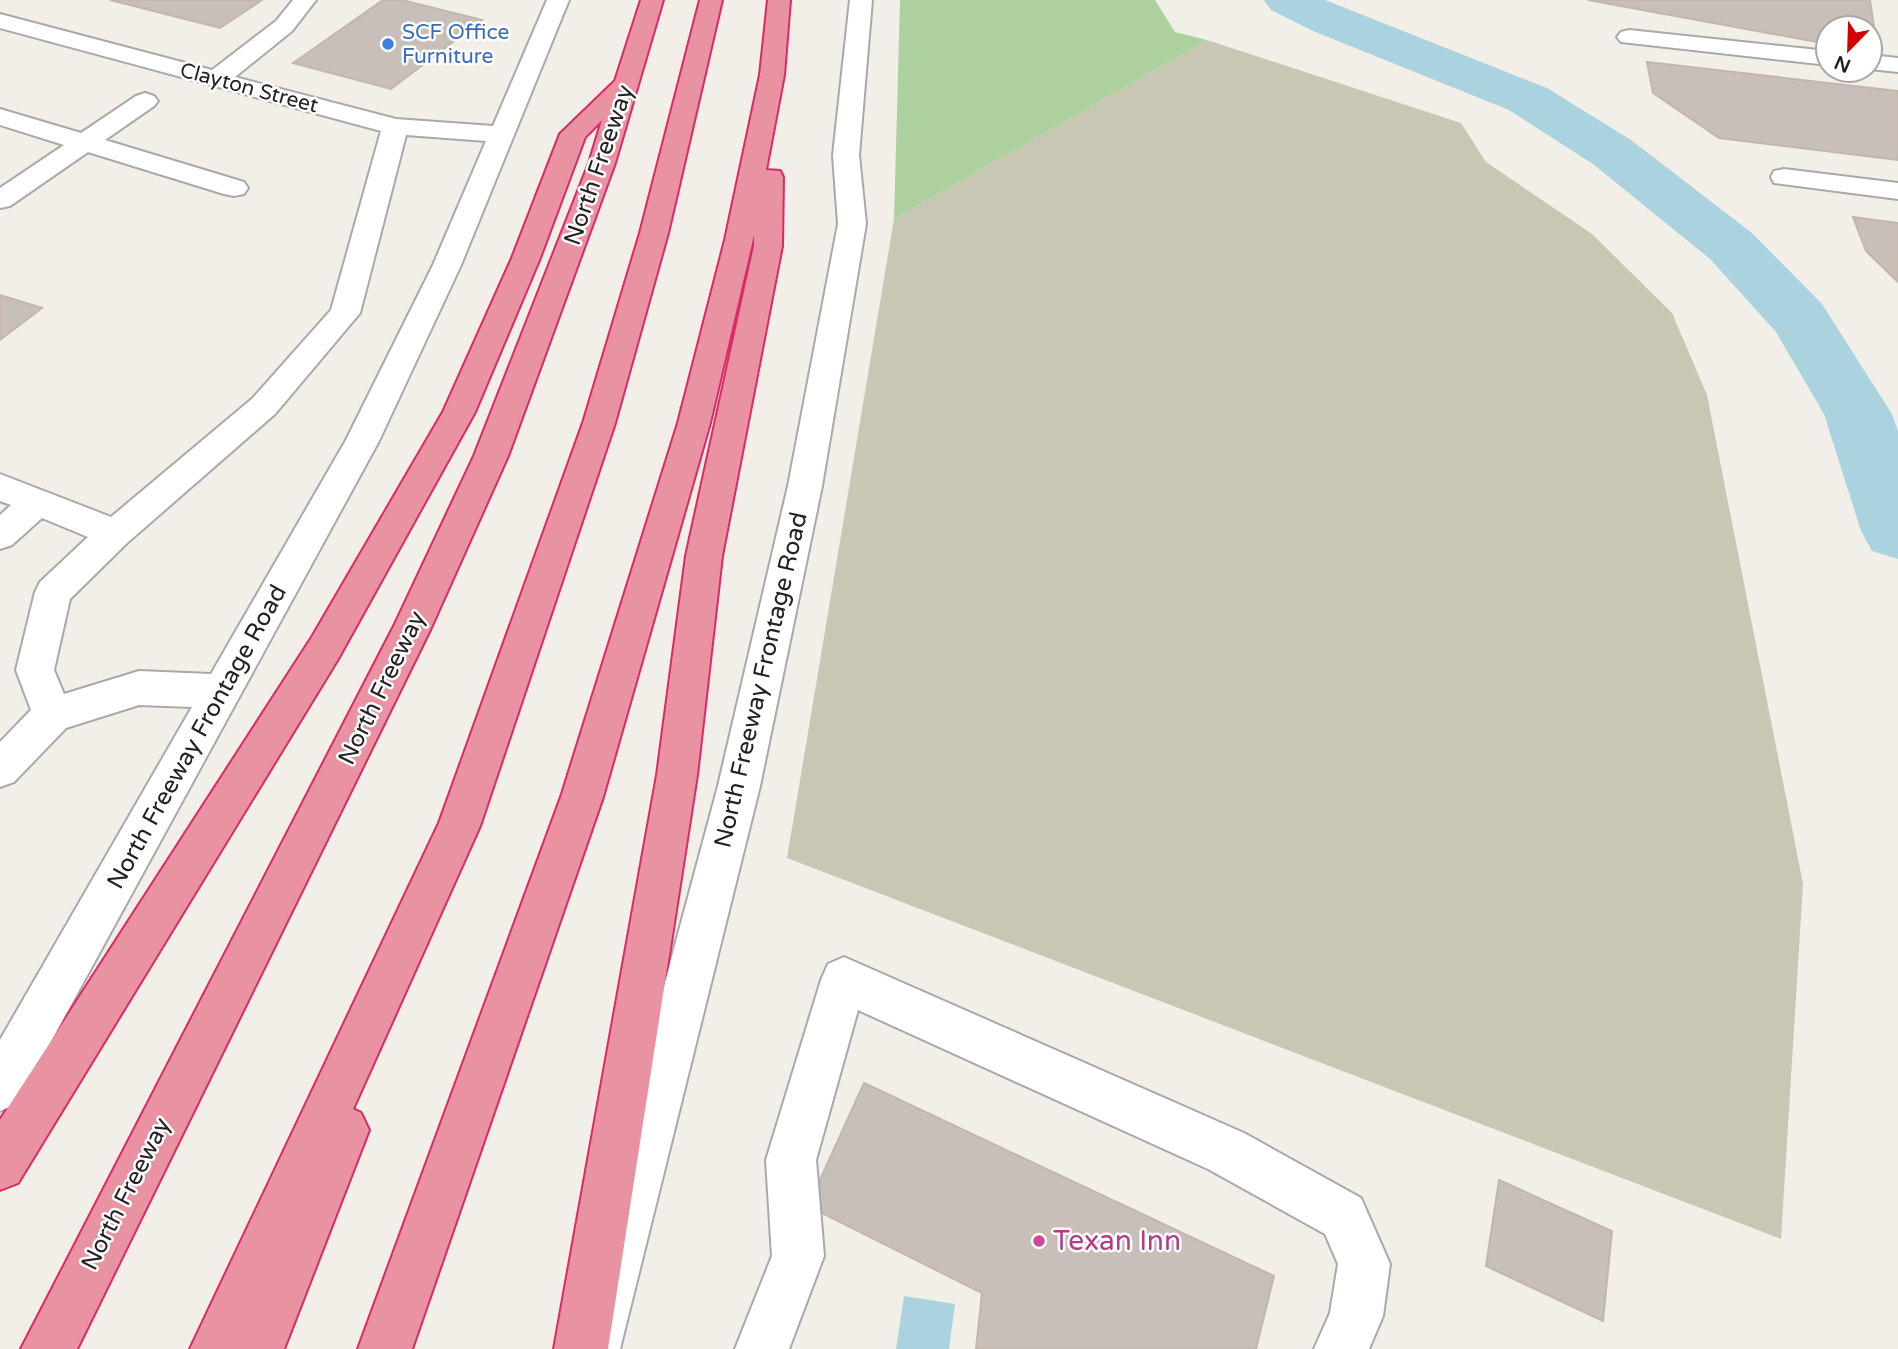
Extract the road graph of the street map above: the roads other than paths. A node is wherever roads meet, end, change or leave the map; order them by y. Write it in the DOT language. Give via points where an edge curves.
graph roads {
  1 [pos="305,0"];
  2 [pos="652,0"];
  3 [pos="711,0"];
  4 [pos="779,0"];
  5 [pos="861,0"];
  6 [pos="549,3"];
  7 [pos="0,21"];
  8 [pos="1629,37"];
  9 [pos="1814,57"];
  10 [pos="772,75"];
  11 [pos="217,79"];
  12 [pos="628,83"];
  13 [pos="145,101"];
  14 [pos="0,117"];
  15 [pos="395,127"];
  16 [pos="502,134"];
  17 [pos="85,142"];
  18 [pos="1784,177"];
  19 [pos="234,188"];
  20 [pos="1898,191"];
  21 [pos="0,200"];
  22 [pos="0,487"];
  23 [pos="37,502"];
  24 [pos="115,533"];
  25 [pos="0,535"];
  26 [pos="224,691"];
  27 [pos="53,715"];
  28 [pos="0,769"];
  29 [pos="459,826"];
  30 [pos="0,1087"];
  31 [pos="0,1165"];
  32 [pos="48,1349"];
  33 [pos="217,1349"];
  34 [pos="257,1349"];
  35 [pos="384,1349"];
  36 [pos="581,1349"];
  37 [pos="593,1349"];
  38 [pos="762,1349"];
  39 [pos="1341,1349"];
  1 -- 11 [label="street" via="284,26"];
  2 -- 12 [label="highway, North Freeway"];
  3 -- 29 [label="highway" via="654,233 599,423"];
  4 -- 10 [label="highway"];
  5 -- 37 [label="street, North Freeway Frontage Road" via="846,155 852,224 805,486 739,786"];
  6 -- 16 [label="street, North Freeway Frontage Road"];
  7 -- 11 [label="street, Clayton Street"];
  8 -- 9 [label="street"];
  10 -- 35 [label="highway" via="739,240 694,423 582,797"];
  10 -- 36 [label="highway" via="768,246 704,556 677,775"];
  11 -- 15 [label="street, Clayton Street"];
  12 -- 31 [label="highway" via="573,134 526,258 459,412 325,649"];
  12 -- 32 [label="highway, North Freeway" via="491,456 411,631"];
  13 -- 17 [label="street"];
  14 -- 17 [label="street"];
  15 -- 16 [label="street, Clayton Street"];
  15 -- 24 [label="street" via="345,313 264,405"];
  16 -- 26 [label="street, North Freeway Frontage Road" via="447,265 362,441"];
  17 -- 19 [label="street"];
  17 -- 21 [label="street"];
  18 -- 20 [label="street"];
  22 -- 23 [label="street"];
  23 -- 24 [label="street"];
  23 -- 25 [label="street"];
  24 -- 27 [label="street" via="53,592 35,670"];
  26 -- 27 [label="street" via="138,688"];
  26 -- 30 [label="street, North Freeway Frontage Road"];
  27 -- 28 [label="street"];
  29 -- 33 [label="highway"];
  29 -- 34 [label="highway"];
  38 -- 39 [label="street" via="798,1256 791,1160 844,980 1226,1151 1343,1216 1364,1264 1356,1316"];
}
